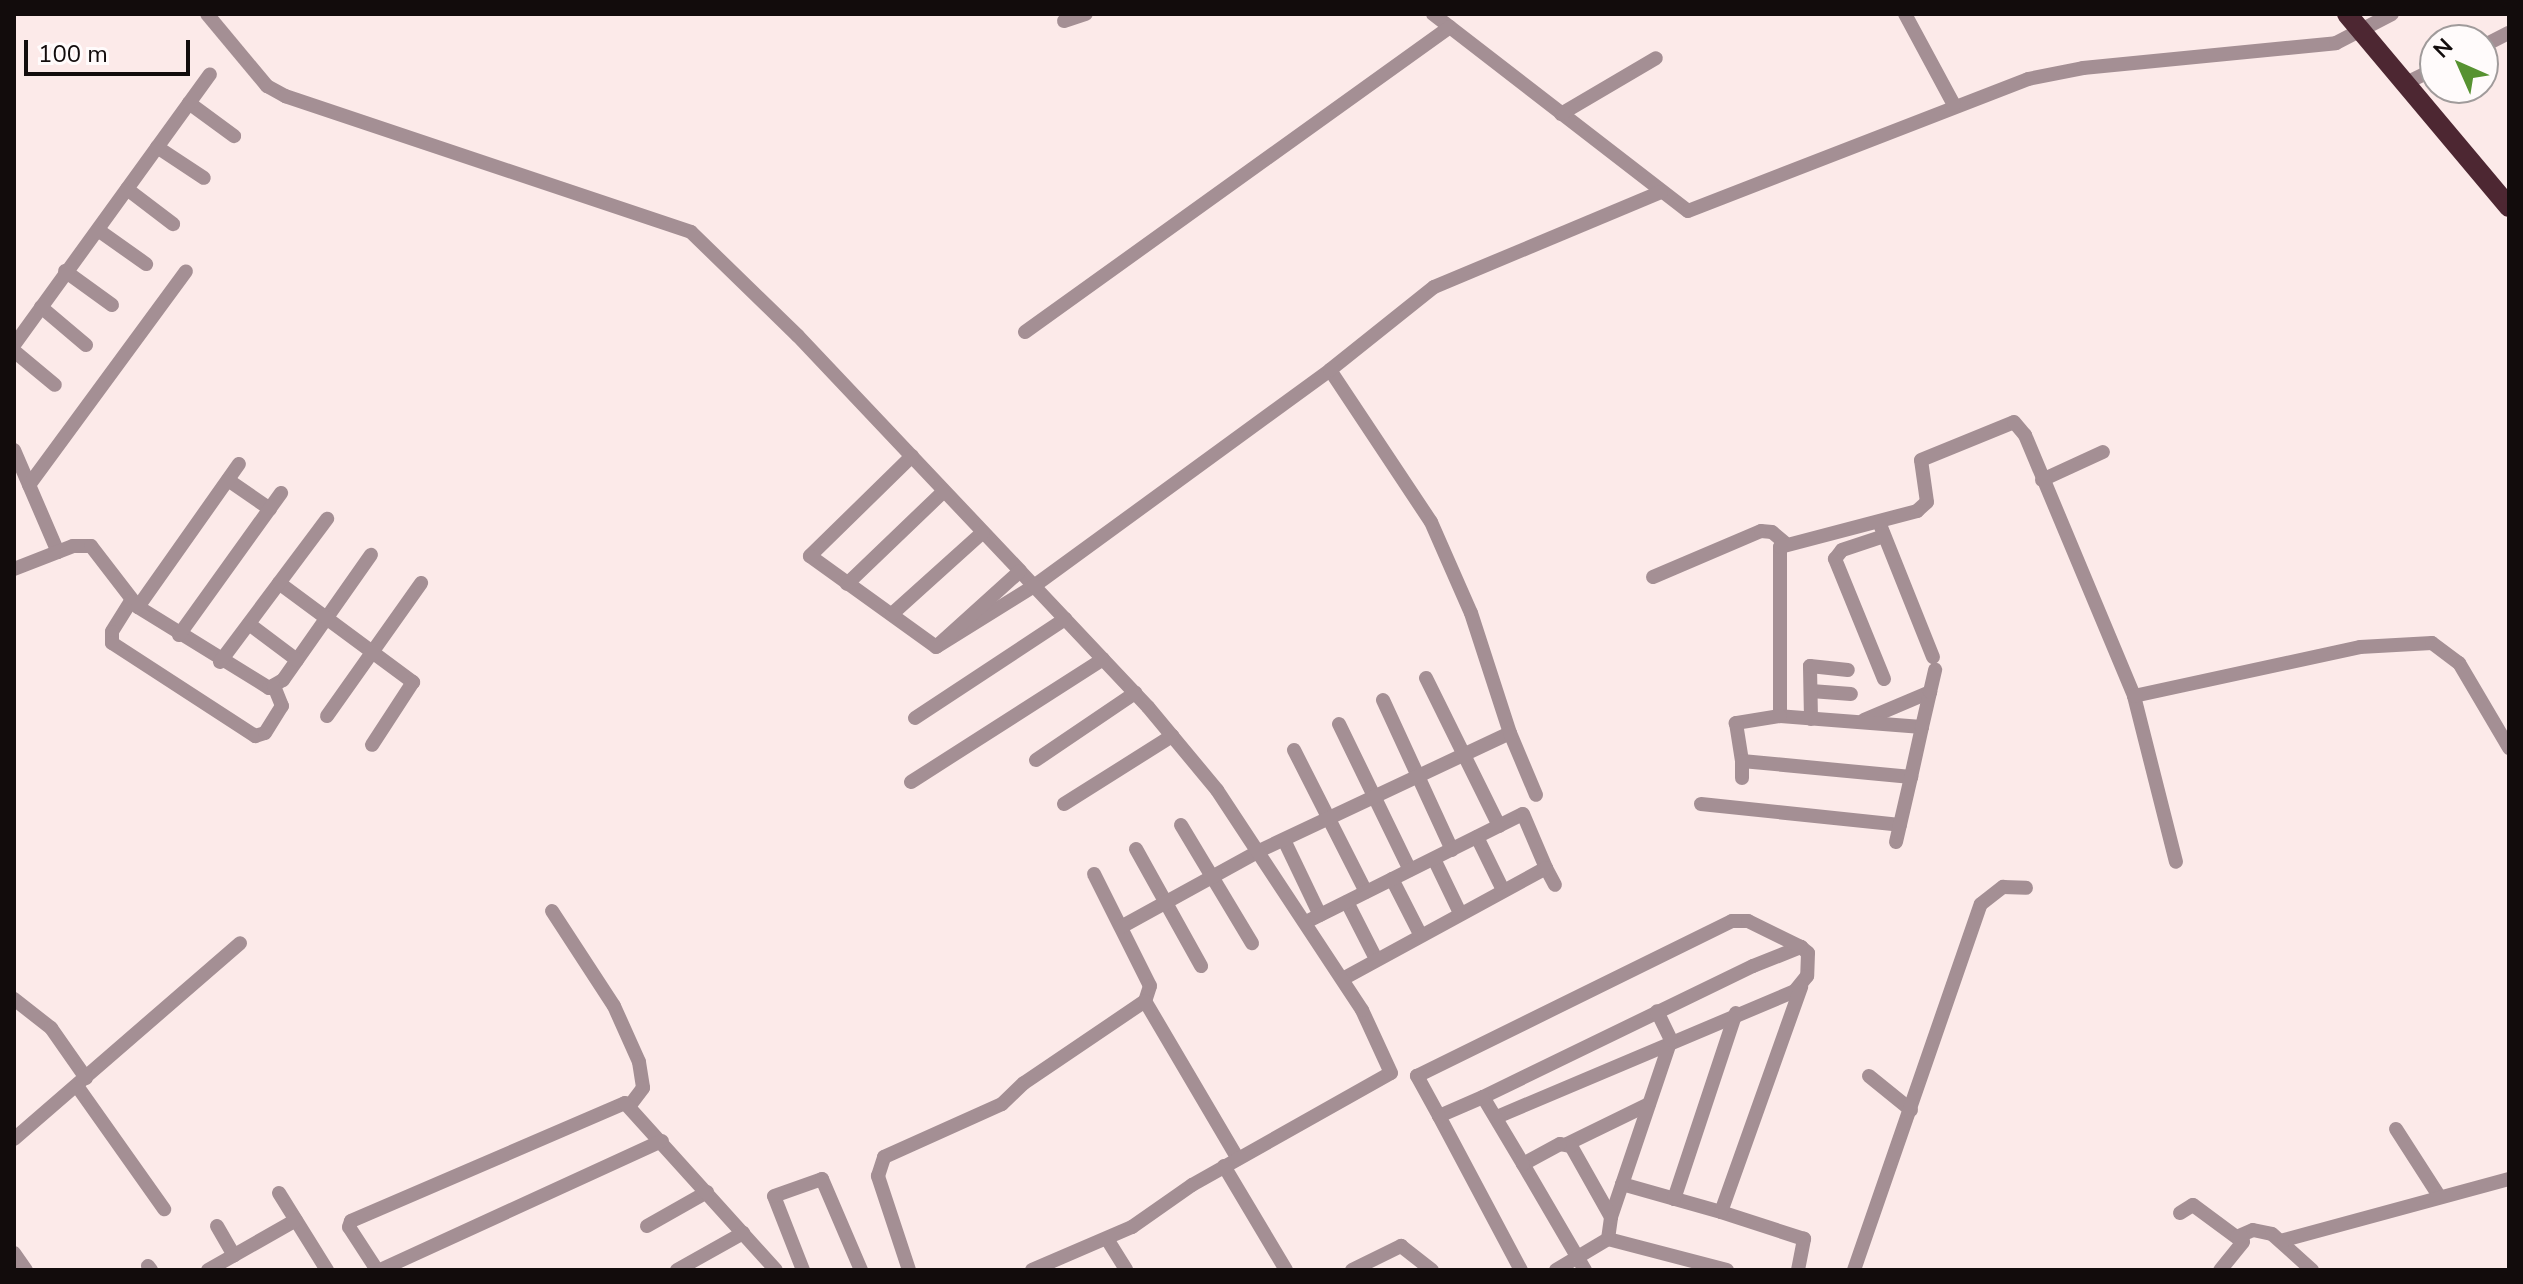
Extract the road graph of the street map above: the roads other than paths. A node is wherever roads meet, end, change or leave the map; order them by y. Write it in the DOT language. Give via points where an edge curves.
graph roads {
  1 [pos="207,14"];
  2 [pos="1086,14"];
  3 [pos="1461,14"];
  4 [pos="1905,14"];
  5 [pos="2392,14"];
  6 [pos="1064,21"];
  7 [pos="1443,21"];
  8 [pos="2354,22"];
  9 [pos="1656,58"];
  10 [pos="210,74"];
  11 [pos="2419,77"];
  12 [pos="2406,83"];
  13 [pos="189,103"];
  14 [pos="1954,105"];
  15 [pos="1561,114"];
  16 [pos="234,136"];
  17 [pos="157,147"];
  18 [pos="204,178"];
  19 [pos="127,189"];
  20 [pos="1661,192"];
  21 [pos="2509,207"];
  22 [pos="173,224"];
  23 [pos="98,230"];
  24 [pos="146,264"];
  25 [pos="65,271"];
  26 [pos="186,271"];
  27 [pos="112,305"];
  28 [pos="41,307"];
  29 [pos="1025,332"];
  30 [pos="86,345"];
  31 [pos="14,348"];
  32 [pos="1330,370"];
  33 [pos="55,385"];
  34 [pos="14,450"];
  35 [pos="2103,452"];
  36 [pos="912,456"];
  37 [pos="239,464"];
  38 [pos="228,480"];
  39 [pos="2042,480"];
  40 [pos="29,485"];
  41 [pos="944,491"];
  42 [pos="281,493"];
  43 [pos="270,509"];
  44 [pos="327,519"];
  45 [pos="1878,520"];
  46 [pos="983,532"];
  47 [pos="1884,536"];
  48 [pos="1784,542"];
  49 [pos="58,552"];
  50 [pos="371,555"];
  51 [pos="14,569"];
  52 [pos="1020,571"];
  53 [pos="1653,577"];
  54 [pos="279,583"];
  55 [pos="421,583"];
  56 [pos="847,584"];
  57 [pos="1034,586"];
  58 [pos="134,604"];
  59 [pos="892,614"];
  60 [pos="327,618"];
  61 [pos="1065,619"];
  62 [pos="249,624"];
  63 [pos="179,635"];
  64 [pos="936,647"];
  65 [pos="372,651"];
  66 [pos="1103,659"];
  67 [pos="297,660"];
  68 [pos="220,662"];
  69 [pos="1848,670"];
  70 [pos="1426,678"];
  71 [pos="1884,679"];
  72 [pos="274,686"];
  73 [pos="1811,691"];
  74 [pos="1930,692"];
  75 [pos="1135,693"];
  76 [pos="1851,694"];
  77 [pos="2134,696"];
  78 [pos="1383,700"];
  79 [pos="327,716"];
  80 [pos="1780,716"];
  81 [pos="915,718"];
  82 [pos="1811,719"];
  83 [pos="1860,722"];
  84 [pos="1339,724"];
  85 [pos="1922,727"];
  86 [pos="1510,733"];
  87 [pos="1172,736"];
  88 [pos="372,745"];
  89 [pos="2509,748"];
  90 [pos="1294,750"];
  91 [pos="1463,756"];
  92 [pos="1036,760"];
  93 [pos="1742,761"];
  94 [pos="1419,775"];
  95 [pos="1911,777"];
  96 [pos="1742,778"];
  97 [pos="911,782"];
  98 [pos="1374,795"];
  99 [pos="1536,795"];
  100 [pos="1064,804"];
  101 [pos="1701,804"];
  102 [pos="1327,818"];
  103 [pos="1181,825"];
  104 [pos="1900,825"];
  105 [pos="1499,826"];
  106 [pos="1477,837"];
  107 [pos="1284,840"];
  108 [pos="1896,842"];
  109 [pos="1136,849"];
  110 [pos="1452,850"];
  111 [pos="1259,851"];
  112 [pos="1434,859"];
  113 [pos="2176,862"];
  114 [pos="1546,868"];
  115 [pos="1410,870"];
  116 [pos="1094,874"];
  117 [pos="1215,878"];
  118 [pos="1392,879"];
  119 [pos="1555,885"];
  120 [pos="2026,888"];
  121 [pos="1503,890"];
  122 [pos="1366,892"];
  123 [pos="1347,902"];
  124 [pos="1167,904"];
  125 [pos="552,911"];
  126 [pos="1460,913"];
  127 [pos="1320,915"];
  128 [pos="1306,922"];
  129 [pos="1121,927"];
  130 [pos="1420,934"];
  131 [pos="240,943"];
  132 [pos="1252,943"];
  133 [pos="1801,947"];
  134 [pos="1376,959"];
  135 [pos="1201,966"];
  136 [pos="1342,979"];
  137 [pos="1801,987"];
  138 [pos="14,999"];
  139 [pos="1145,1001"];
  140 [pos="1657,1011"];
  141 [pos="1736,1013"];
  142 [pos="1671,1040"];
  143 [pos="1869,1076"];
  144 [pos="81,1082"];
  145 [pos="1483,1097"];
  146 [pos="1649,1104"];
  147 [pos="630,1105"];
  148 [pos="1911,1110"];
  149 [pos="1439,1116"];
  150 [pos="1497,1117"];
  151 [pos="2396,1129"];
  152 [pos="14,1139"];
  153 [pos="662,1141"];
  154 [pos="1567,1144"];
  155 [pos="1231,1163"];
  156 [pos="1523,1164"];
  157 [pos="2509,1179"];
  158 [pos="1622,1184"];
  159 [pos="707,1192"];
  160 [pos="279,1193"];
  161 [pos="2439,1196"];
  162 [pos="1674,1199"];
  163 [pos="164,1209"];
  164 [pos="1721,1212"];
  165 [pos="2180,1213"];
  166 [pos="1611,1217"];
  167 [pos="296,1220"];
  168 [pos="217,1226"];
  169 [pos="647,1226"];
  170 [pos="743,1233"];
  171 [pos="2237,1237"];
  172 [pos="1107,1239"];
  173 [pos="1608,1239"];
  174 [pos="2284,1240"];
  175 [pos="14,1253"];
  176 [pos="234,1255"];
  177 [pos="1582,1263"];
  178 [pos="325,1265"];
  179 [pos="26,1270"];
  180 [pos="208,1270"];
  181 [pos="307,1270"];
  182 [pos="378,1270"];
  183 [pos="677,1270"];
  184 [pos="776,1270"];
  185 [pos="803,1270"];
  186 [pos="861,1270"];
  187 [pos="909,1270"];
  188 [pos="1032,1270"];
  189 [pos="1126,1270"];
  190 [pos="1286,1270"];
  191 [pos="1355,1270"];
  192 [pos="1432,1270"];
  193 [pos="1521,1270"];
  194 [pos="1556,1270"];
  195 [pos="1727,1270"];
  196 [pos="1798,1270"];
  197 [pos="1854,1270"];
  198 [pos="2220,1270"];
  199 [pos="2312,1270"];
  1 -- 36 [label="street" via="267,86 285,96 691,232"];
  2 -- 6 [label="street"];
  3 -- 7 [label="street"];
  4 -- 14 [label="street"];
  5 -- 8 [label="street"];
  7 -- 15 [label="street"];
  7 -- 29 [label="street"];
  8 -- 12 [label="highway"];
  8 -- 14 [label="street" via="2336,43 2058,72"];
  9 -- 15 [label="street"];
  10 -- 13 [label="street"];
  11 -- 12 [label="street"];
  12 -- 21 [label="highway"];
  13 -- 16 [label="street"];
  13 -- 17 [label="street"];
  14 -- 20 [label="street" via="1697,210 1688,211"];
  15 -- 20 [label="street"];
  17 -- 18 [label="street"];
  17 -- 19 [label="street"];
  19 -- 22 [label="street"];
  19 -- 23 [label="street"];
  20 -- 32 [label="street" via="1434,287"];
  23 -- 24 [label="street"];
  23 -- 25 [label="street"];
  25 -- 27 [label="street"];
  25 -- 28 [label="street"];
  26 -- 40 [label="street"];
  28 -- 30 [label="street"];
  28 -- 31 [label="street"];
  31 -- 33 [label="street"];
  32 -- 57 [label="street"];
  32 -- 86 [label="street" via="1431,522 1471,613"];
  34 -- 40 [label="street"];
  35 -- 39 [label="street"];
  36 -- 41 [label="street"];
  36 -- 56 [label="street" via="813,550 812,561"];
  37 -- 38 [label="street"];
  38 -- 43 [label="street"];
  38 -- 58 [label="street"];
  39 -- 45 [label="street" via="2021,427 2007,422 1925,456 1919,468 1927,502 1917,511"];
  39 -- 77 [label="street"];
  40 -- 49 [label="street"];
  41 -- 46 [label="street"];
  41 -- 56 [label="street"];
  42 -- 43 [label="street"];
  43 -- 63 [label="street"];
  44 -- 54 [label="street"];
  45 -- 47 [label="street"];
  45 -- 48 [label="street"];
  46 -- 52 [label="street"];
  46 -- 59 [label="street"];
  47 -- 71 [label="street" via="1842,550 1835,559"];
  47 -- 74 [label="street" via="1934,663"];
  48 -- 53 [label="street" via="1761,531"];
  48 -- 80 [label="street" via="1776,559"];
  49 -- 51 [label="street"];
  49 -- 58 [label="street" via="91,546"];
  50 -- 60 [label="street"];
  52 -- 57 [label="street"];
  52 -- 64 [label="street"];
  54 -- 60 [label="street"];
  54 -- 62 [label="street"];
  55 -- 65 [label="street"];
  56 -- 59 [label="street"];
  57 -- 61 [label="street"];
  57 -- 64 [label="street"];
  58 -- 63 [label="street"];
  58 -- 72 [label="street" via="112,632 112,643 255,736 265,733 282,706"];
  59 -- 64 [label="street"];
  60 -- 65 [label="street"];
  60 -- 67 [label="street"];
  61 -- 66 [label="street"];
  61 -- 81 [label="street"];
  62 -- 67 [label="street"];
  62 -- 68 [label="street"];
  63 -- 68 [label="street"];
  65 -- 79 [label="street"];
  65 -- 88 [label="street" via="413,682"];
  66 -- 75 [label="street"];
  66 -- 97 [label="street"];
  67 -- 72 [label="street"];
  68 -- 72 [label="street" via="263,688"];
  69 -- 73 [label="street" via="1810,666"];
  70 -- 91 [label="street"];
  73 -- 76 [label="street"];
  73 -- 82 [label="street"];
  74 -- 83 [label="street"];
  74 -- 85 [label="street"];
  75 -- 87 [label="street"];
  75 -- 92 [label="street"];
  77 -- 89 [label="street" via="2360,647 2432,643 2459,663"];
  77 -- 113 [label="street"];
  78 -- 94 [label="street"];
  80 -- 82 [label="street"];
  80 -- 93 [label="street" via="1736,723"];
  82 -- 83 [label="street"];
  83 -- 85 [label="street"];
  84 -- 98 [label="street"];
  85 -- 95 [label="street"];
  86 -- 91 [label="street"];
  86 -- 99 [label="street"];
  87 -- 100 [label="street"];
  87 -- 111 [label="street"];
  90 -- 102 [label="street"];
  91 -- 94 [label="street"];
  91 -- 105 [label="street"];
  93 -- 95 [label="street"];
  93 -- 96 [label="street"];
  94 -- 98 [label="street"];
  94 -- 110 [label="street"];
  95 -- 104 [label="street"];
  98 -- 102 [label="street"];
  98 -- 115 [label="street"];
  101 -- 104 [label="street"];
  102 -- 107 [label="street"];
  102 -- 122 [label="street"];
  103 -- 117 [label="street"];
  104 -- 108 [label="street"];
  105 -- 106 [label="street"];
  105 -- 114 [label="street" via="1523,814"];
  106 -- 110 [label="street"];
  106 -- 121 [label="street"];
  107 -- 111 [label="street"];
  107 -- 127 [label="street"];
  109 -- 124 [label="street"];
  110 -- 112 [label="street"];
  111 -- 117 [label="street"];
  111 -- 128 [label="street"];
  112 -- 115 [label="street"];
  112 -- 126 [label="street"];
  114 -- 119 [label="street"];
  114 -- 121 [label="street"];
  115 -- 118 [label="street"];
  116 -- 129 [label="street"];
  117 -- 124 [label="street"];
  117 -- 132 [label="street"];
  118 -- 122 [label="street"];
  118 -- 130 [label="street"];
  120 -- 148 [label="street" via="2003,887 1981,904"];
  121 -- 126 [label="street"];
  122 -- 123 [label="street"];
  123 -- 127 [label="street"];
  123 -- 134 [label="street"];
  124 -- 129 [label="street"];
  124 -- 135 [label="street"];
  125 -- 147 [label="street" via="614,1006 639,1062 643,1088"];
  126 -- 130 [label="street"];
  127 -- 128 [label="street"];
  128 -- 136 [label="street"];
  129 -- 139 [label="street" via="1150,986"];
  130 -- 134 [label="street"];
  131 -- 144 [label="street"];
  133 -- 137 [label="street" via="1809,957"];
  133 -- 140 [label="street"];
  133 -- 149 [label="street" via="1748,921 1732,921 1421,1073 1418,1084"];
  134 -- 136 [label="street"];
  136 -- 155 [label="street" via="1391,1073"];
  137 -- 141 [label="street"];
  137 -- 164 [label="street"];
  138 -- 144 [label="street" via="51,1028"];
  139 -- 155 [label="street"];
  139 -- 187 [label="street" via="1024,1083 1002,1104 884,1157 878,1176"];
  140 -- 142 [label="street"];
  140 -- 145 [label="street"];
  141 -- 142 [label="street"];
  141 -- 162 [label="street"];
  142 -- 146 [label="street"];
  142 -- 150 [label="street"];
  143 -- 148 [label="street"];
  144 -- 152 [label="street"];
  144 -- 163 [label="street"];
  145 -- 149 [label="street"];
  145 -- 150 [label="street"];
  146 -- 154 [label="street"];
  146 -- 158 [label="street"];
  147 -- 153 [label="street"];
  147 -- 182 [label="street" via="620,1104 539,1137 351,1221 349,1227"];
  148 -- 197 [label="street"];
  149 -- 193 [label="street"];
  150 -- 156 [label="street"];
  151 -- 161 [label="street"];
  153 -- 159 [label="street"];
  153 -- 182 [label="street"];
  154 -- 156 [label="street"];
  154 -- 166 [label="street"];
  155 -- 172 [label="street"];
  155 -- 190 [label="street"];
  156 -- 177 [label="street"];
  157 -- 161 [label="street"];
  158 -- 162 [label="street"];
  158 -- 166 [label="street"];
  159 -- 169 [label="street"];
  159 -- 170 [label="street"];
  160 -- 167 [label="street"];
  161 -- 174 [label="street"];
  162 -- 164 [label="street"];
  164 -- 196 [label="street" via="1805,1240"];
  165 -- 171 [label="street" via="2193,1205"];
  166 -- 173 [label="street"];
  167 -- 176 [label="street"];
  167 -- 178 [label="street"];
  168 -- 176 [label="street"];
  170 -- 183 [label="street"];
  170 -- 184 [label="street"];
  171 -- 174 [label="street" via="2253,1230"];
  171 -- 198 [label="street" via="2243,1246"];
  172 -- 188 [label="street"];
  172 -- 189 [label="street"];
  173 -- 177 [label="street"];
  173 -- 195 [label="street"];
  174 -- 199 [label="street"];
  175 -- 179 [label="street"];
  176 -- 180 [label="street"];
  177 -- 194 [label="street"];
  178 -- 181 [label="street"];
  185 -- 186 [label="street" via="774,1196 822,1179"];
  191 -- 192 [label="street" via="1401,1246"];
}
